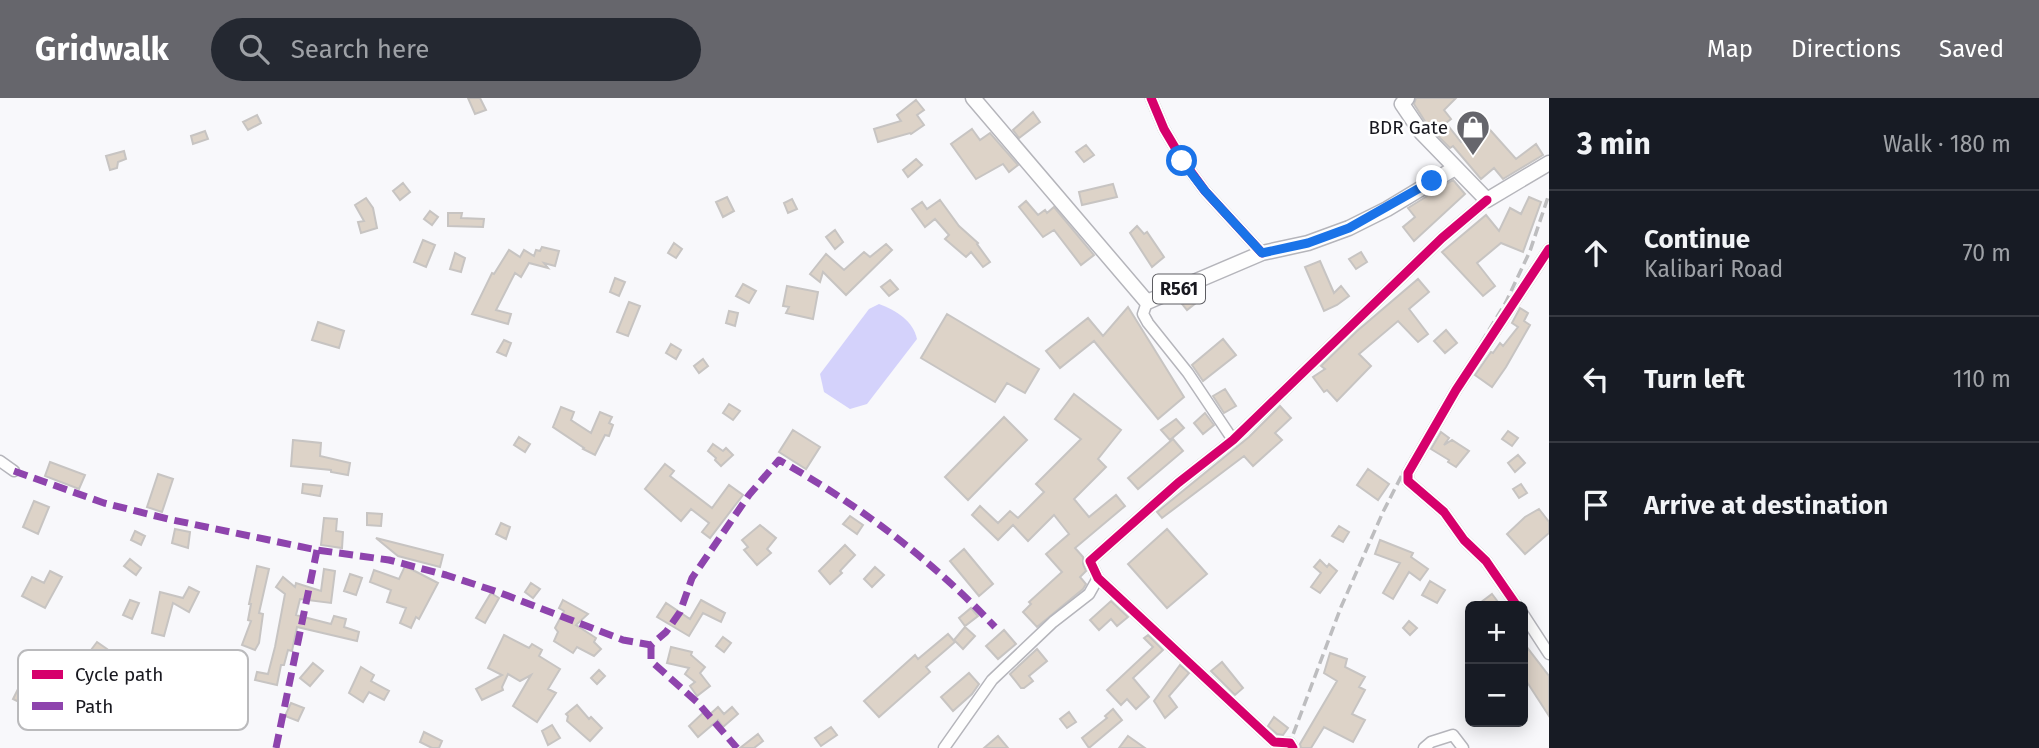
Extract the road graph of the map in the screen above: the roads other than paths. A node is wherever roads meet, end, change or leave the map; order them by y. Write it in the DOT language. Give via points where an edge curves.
graph roads {
  1 [pos="973,98"];
  2 [pos="1151,98"];
  3 [pos="1407,98"];
  4 [pos="1549,163"];
  5 [pos="1455,167"];
  6 [pos="1487,200"];
  7 [pos="1549,249"];
  8 [pos="1262,253"];
  9 [pos="1147,302"];
  10 [pos="1233,440"];
  11 [pos="0,461"];
  12 [pos="14,471"];
  13 [pos="1098,578"];
  14 [pos="1514,601"];
  15 [pos="1528,622"];
  16 [pos="1549,654"];
  17 [pos="944,748"];
  18 [pos="1293,748"];
  19 [pos="1423,748"];
  20 [pos="1463,748"];
  1 -- 9 [label="main road, R561"];
  2 -- 8 [label="street" via="1182,161"];
  3 -- 5 [label="main road" via="1402,104 1421,132"];
  4 -- 6 [label="main road"];
  5 -- 6 [label="main road"];
  5 -- 8 [label="main road, R561" via="1349,228"];
  6 -- 10 [label="street"];
  7 -- 14 [label="street" via="1456,390 1408,473 1408,481 1444,512"];
  8 -- 9 [label="main road, R561"];
  9 -- 10 [label="street" via="1143,314 1148,323"];
  10 -- 13 [label="street" via="1090,561"];
  11 -- 12 [label="street"];
  13 -- 17 [label="street" via="1089,594 992,680"];
  13 -- 18 [label="street" via="1274,742 1290,743"];
  15 -- 16 [label="street"];
  19 -- 20 [label="street" via="1453,735"];
}
